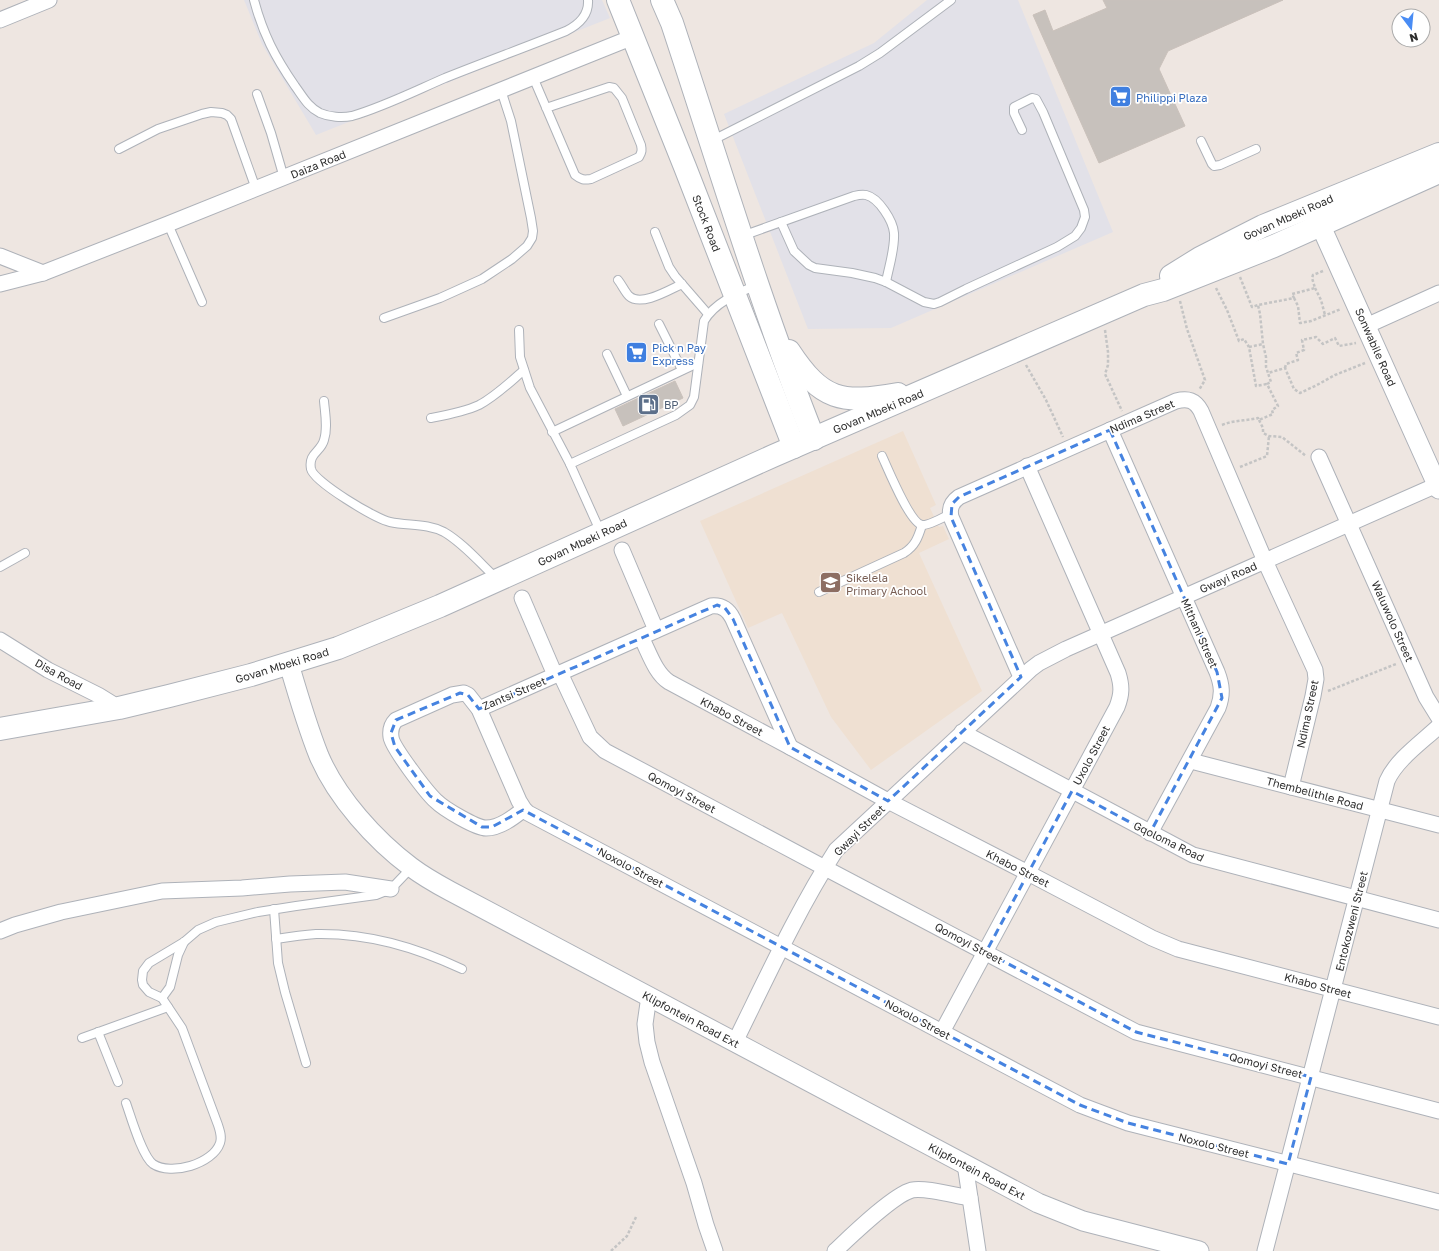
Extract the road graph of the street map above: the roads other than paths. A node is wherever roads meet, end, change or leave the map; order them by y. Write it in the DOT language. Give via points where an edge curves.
graph roads {
  1 [pos="49,0"];
  2 [pos="254,0"];
  3 [pos="588,0"];
  4 [pos="618,0"];
  5 [pos="662,0"];
  6 [pos="951,0"];
  7 [pos="0,20"];
  8 [pos="632,37"];
  9 [pos="532,77"];
  10 [pos="501,90"];
  11 [pos="257,94"];
  12 [pos="546,108"];
  13 [pos="1022,130"];
  14 [pos="710,141"];
  15 [pos="1201,141"];
  16 [pos="120,149"];
  17 [pos="1256,149"];
  18 [pos="1439,154"];
  19 [pos="1439,172"];
  20 [pos="284,178"];
  21 [pos="256,189"];
  22 [pos="1316,215"];
  23 [pos="781,222"];
  24 [pos="168,224"];
  25 [pos="655,232"];
  26 [pos="742,236"];
  27 [pos="0,256"];
  28 [pos="43,273"];
  29 [pos="618,280"];
  30 [pos="886,282"];
  31 [pos="0,284"];
  32 [pos="682,284"];
  33 [pos="758,284"];
  34 [pos="1439,293"];
  35 [pos="736,294"];
  36 [pos="1144,295"];
  37 [pos="202,302"];
  38 [pos="708,314"];
  39 [pos="384,318"];
  40 [pos="658,324"];
  41 [pos="772,325"];
  42 [pos="519,330"];
  43 [pos="1369,331"];
  44 [pos="607,354"];
  45 [pos="698,363"];
  46 [pos="524,370"];
  47 [pos="682,370"];
  48 [pos="923,391"];
  49 [pos="627,396"];
  50 [pos="324,401"];
  51 [pos="431,418"];
  52 [pos="1110,430"];
  53 [pos="552,432"];
  54 [pos="814,439"];
  55 [pos="794,447"];
  56 [pos="882,456"];
  57 [pos="1319,457"];
  58 [pos="570,464"];
  59 [pos="1028,466"];
  60 [pos="1438,486"];
  61 [pos="950,514"];
  62 [pos="1349,524"];
  63 [pos="922,525"];
  64 [pos="601,532"];
  65 [pos="622,550"];
  66 [pos="25,553"];
  67 [pos="1265,561"];
  68 [pos="0,567"];
  69 [pos="498,580"];
  70 [pos="819,592"];
  71 [pos="1184,597"];
  72 [pos="522,598"];
  73 [pos="656,630"];
  74 [pos="1101,633"];
  75 [pos="641,637"];
  76 [pos="0,640"];
  77 [pos="289,664"];
  78 [pos="557,674"];
  79 [pos="1021,677"];
  80 [pos="119,708"];
  81 [pos="479,709"];
  82 [pos="1439,718"];
  83 [pos="1439,726"];
  84 [pos="0,729"];
  85 [pos="962,732"];
  86 [pos="790,747"];
  87 [pos="1191,761"];
  88 [pos="1291,787"];
  89 [pos="1072,791"];
  90 [pos="888,801"];
  91 [pos="524,809"];
  92 [pos="1379,810"];
  93 [pos="1439,825"];
  94 [pos="1150,833"];
  95 [pos="411,868"];
  96 [pos="824,868"];
  97 [pos="1028,872"];
  98 [pos="391,889"];
  99 [pos="1357,899"];
  100 [pos="274,909"];
  101 [pos="1439,920"];
  102 [pos="0,931"];
  103 [pos="276,939"];
  104 [pos="184,942"];
  105 [pos="782,947"];
  106 [pos="986,952"];
  107 [pos="462,969"];
  108 [pos="1334,990"];
  109 [pos="649,996"];
  110 [pos="162,998"];
  111 [pos="168,1006"];
  112 [pos="1439,1017"];
  113 [pos="98,1032"];
  114 [pos="942,1032"];
  115 [pos="82,1038"];
  116 [pos="735,1042"];
  117 [pos="306,1063"];
  118 [pos="1311,1077"];
  119 [pos="118,1082"];
  120 [pos="126,1103"];
  121 [pos="1439,1111"];
  122 [pos="964,1164"];
  123 [pos="1288,1164"];
  124 [pos="970,1198"];
  125 [pos="1439,1202"];
  126 [pos="715,1251"];
  127 [pos="836,1251"];
  128 [pos="978,1251"];
  129 [pos="1200,1251"];
  130 [pos="1265,1251"];
  1 -- 7 [label="street"];
  2 -- 3 [label="lane" via="269,45 309,105 320,113 344,117 566,32 575,27 586,14"];
  4 -- 8 [label="main road, Stock Road"];
  5 -- 14 [label="main road" via="672,23"];
  6 -- 14 [label="lane" via="880,53 858,66"];
  8 -- 9 [label="street, Daiza Road"];
  8 -- 35 [label="main road, Stock Road"];
  9 -- 10 [label="street, Daiza Road"];
  9 -- 12 [label="lane"];
  10 -- 20 [label="street, Daiza Road"];
  10 -- 39 [label="lane" via="511,121 530,210 532,238 512,259 482,279 440,298"];
  11 -- 20 [label="lane"];
  12 -- 12 [label="lane" via="574,175 579,178 591,178 641,153 641,144 622,98 614,88 610,87"];
  13 -- 30 [label="lane" via="1014,107 1032,98 1036,99 1084,210 1081,228 1075,236 1057,247 934,304 924,302"];
  14 -- 26 [label="main road"];
  15 -- 17 [label="lane" via="1214,166"];
  16 -- 21 [label="lane" via="158,128 202,114 222,113 231,119"];
  18 -- 22 [label="main road, Govan Mbeki Road"];
  19 -- 22 [label="main road, Govan Mbeki Road"];
  20 -- 21 [label="street, Daiza Road"];
  21 -- 24 [label="street, Daiza Road"];
  22 -- 36 [label="main road, Govan Mbeki Road" via="1274,246"];
  22 -- 36 [label="main road, Govan Mbeki Road" via="1263,226 1200,258"];
  22 -- 43 [label="street, Sonwabile Road"];
  23 -- 26 [label="lane"];
  23 -- 30 [label="lane" via="794,251 809,265"];
  23 -- 30 [label="lane" via="859,195 871,197 885,211 894,232"];
  24 -- 28 [label="street, Daiza Road"];
  24 -- 37 [label="lane"];
  25 -- 32 [label="lane" via="670,267"];
  26 -- 33 [label="main road"];
  27 -- 28 [label="street"];
  28 -- 31 [label="street, Daiza Road"];
  29 -- 32 [label="lane" via="629,296 640,300"];
  32 -- 38 [label="lane"];
  33 -- 35 [label="lane"];
  33 -- 41 [label="main road"];
  34 -- 43 [label="street"];
  35 -- 38 [label="lane"];
  35 -- 55 [label="main road, Stock Road"];
  36 -- 48 [label="main road, Govan Mbeki Road"];
  38 -- 45 [label="lane" via="702,327"];
  40 -- 47 [label="lane"];
  41 -- 48 [label="main road" via="805,374 829,393 854,399"];
  41 -- 54 [label="main road"];
  42 -- 46 [label="lane" via="520,358"];
  43 -- 60 [label="street, Sonwabile Road"];
  44 -- 49 [label="lane"];
  45 -- 47 [label="lane"];
  45 -- 58 [label="lane" via="694,397 685,410"];
  46 -- 51 [label="lane" via="499,391 470,409"];
  46 -- 53 [label="lane"];
  47 -- 49 [label="lane"];
  48 -- 54 [label="main road, Govan Mbeki Road"];
  49 -- 53 [label="lane"];
  50 -- 69 [label="lane" via="325,439 313,454 310,463 316,478 382,520 445,532"];
  52 -- 59 [label="street, Ndima Street"];
  52 -- 67 [label="street, Ndima Street" via="1176,401 1192,400 1201,411"];
  52 -- 71 [label="street, Mithani Street"];
  53 -- 58 [label="lane"];
  54 -- 55 [label="main road, Govan Mbeki Road"];
  55 -- 64 [label="main road, Govan Mbeki Road"];
  56 -- 63 [label="lane" via="909,513"];
  57 -- 62 [label="street, Waluwolo Street"];
  58 -- 64 [label="lane"];
  59 -- 61 [label="street, Ndima Street" via="959,496 952,504"];
  59 -- 74 [label="street, Uxolo Street"];
  60 -- 62 [label="street, Gwayi Road"];
  61 -- 63 [label="lane"];
  61 -- 79 [label="street"];
  62 -- 67 [label="street, Gwayi Road"];
  62 -- 82 [label="street, Waluwolo Street" via="1409,659"];
  63 -- 70 [label="lane" via="915,543 904,553"];
  64 -- 69 [label="main road, Govan Mbeki Road"];
  65 -- 73 [label="street"];
  66 -- 68 [label="lane"];
  67 -- 71 [label="street, Gwayi Road"];
  67 -- 88 [label="street, Ndima Street" via="1315,670 1313,696"];
  69 -- 77 [label="main road, Govan Mbeki Road" via="345,645"];
  71 -- 74 [label="street, Gwayi Road"];
  71 -- 87 [label="street, Mithani Street" via="1222,689 1218,708"];
  72 -- 78 [label="street, Zantsi Street"];
  73 -- 75 [label="street, Zantsi Street"];
  73 -- 86 [label="street, Zantsi Street" via="711,606 725,608 733,619"];
  74 -- 79 [label="street, Gwayi Road" via="1048,658"];
  74 -- 89 [label="street, Uxolo Street" via="1121,681 1121,695"];
  75 -- 78 [label="street, Zantsi Street"];
  75 -- 86 [label="street, Khabo Street" via="665,680"];
  76 -- 80 [label="street, Disa Road" via="48,670"];
  77 -- 80 [label="main road, Govan Mbeki Road"];
  77 -- 95 [label="street, Klipfontein Road Ext" via="316,747 336,787 366,826"];
  78 -- 81 [label="street, Zantsi Street"];
  78 -- 96 [label="street, Qomoyi Street" via="595,743"];
  79 -- 85 [label="street, Gwayi Street"];
  80 -- 84 [label="main road, Govan Mbeki Road"];
  81 -- 91 [label="street, Noxolo Street"];
  81 -- 91 [label="street, Zantsi Street" via="468,695 452,695 396,720 391,728 391,738 436,802 477,826 492,827 514,817"];
  83 -- 92 [label="street, Entokozweni Street" via="1393,770 1387,781"];
  85 -- 89 [label="street, Gqoloma Road"];
  85 -- 90 [label="street, Gwayi Street"];
  86 -- 90 [label="street, Khabo Street"];
  87 -- 88 [label="street, Thembelithle Road"];
  87 -- 94 [label="street, Mithani Street"];
  88 -- 92 [label="street, Thembelithle Road"];
  89 -- 94 [label="street, Gqoloma Road"];
  89 -- 97 [label="street, Uxolo Street"];
  90 -- 96 [label="street, Gwayi Street" via="836,850"];
  90 -- 97 [label="street, Khabo Street"];
  91 -- 105 [label="street, Noxolo Street"];
  92 -- 93 [label="street, Thembelithle Road"];
  92 -- 99 [label="street, Entokozweni Street"];
  94 -- 99 [label="street, Gqoloma Road" via="1193,855"];
  95 -- 98 [label="lane"];
  95 -- 109 [label="street, Klipfontein Road Ext"];
  96 -- 105 [label="street, Gwayi Street"];
  96 -- 106 [label="street, Qomoyi Street"];
  97 -- 106 [label="street, Uxolo Street"];
  97 -- 108 [label="street, Khabo Street" via="1164,943"];
  98 -- 100 [label="lane" via="369,897"];
  98 -- 102 [label="street" via="345,882 162,891 61,912"];
  99 -- 101 [label="street, Gqoloma Road"];
  99 -- 108 [label="street, Entokozweni Street"];
  100 -- 103 [label="lane"];
  100 -- 104 [label="lane" via="216,922 198,930"];
  103 -- 107 [label="lane" via="314,934 368,938 433,955"];
  103 -- 117 [label="lane" via="278,963 285,992"];
  104 -- 110 [label="lane" via="170,986"];
  104 -- 110 [label="lane" via="149,963 143,971 142,980 145,988"];
  105 -- 114 [label="street, Noxolo Street"];
  105 -- 116 [label="street, Gwayi Street"];
  106 -- 114 [label="street, Uxolo Street"];
  106 -- 118 [label="street, Qomoyi Street" via="1136,1032"];
  108 -- 112 [label="street, Khabo Street"];
  108 -- 118 [label="street, Entokozweni Street"];
  109 -- 116 [label="street, Klipfontein Road Ext"];
  109 -- 126 [label="street" via="645,1024 652,1062"];
  110 -- 111 [label="lane"];
  111 -- 113 [label="lane"];
  111 -- 120 [label="lane" via="182,1028 218,1125 220,1144 213,1154 191,1166 176,1169 153,1164 145,1154"];
  113 -- 115 [label="lane"];
  113 -- 119 [label="lane"];
  114 -- 123 [label="street, Noxolo Street" via="1100,1114"];
  116 -- 122 [label="street, Klipfontein Road Ext"];
  118 -- 121 [label="street, Qomoyi Street"];
  118 -- 123 [label="street, Entokozweni Street"];
  122 -- 124 [label="street"];
  122 -- 129 [label="street, Klipfontein Road Ext" via="1038,1203 1077,1218"];
  123 -- 125 [label="street, Noxolo Street"];
  123 -- 130 [label="street, Entokozweni Street"];
  124 -- 127 [label="street" via="921,1189 912,1190 889,1203"];
  124 -- 128 [label="street"];
}
